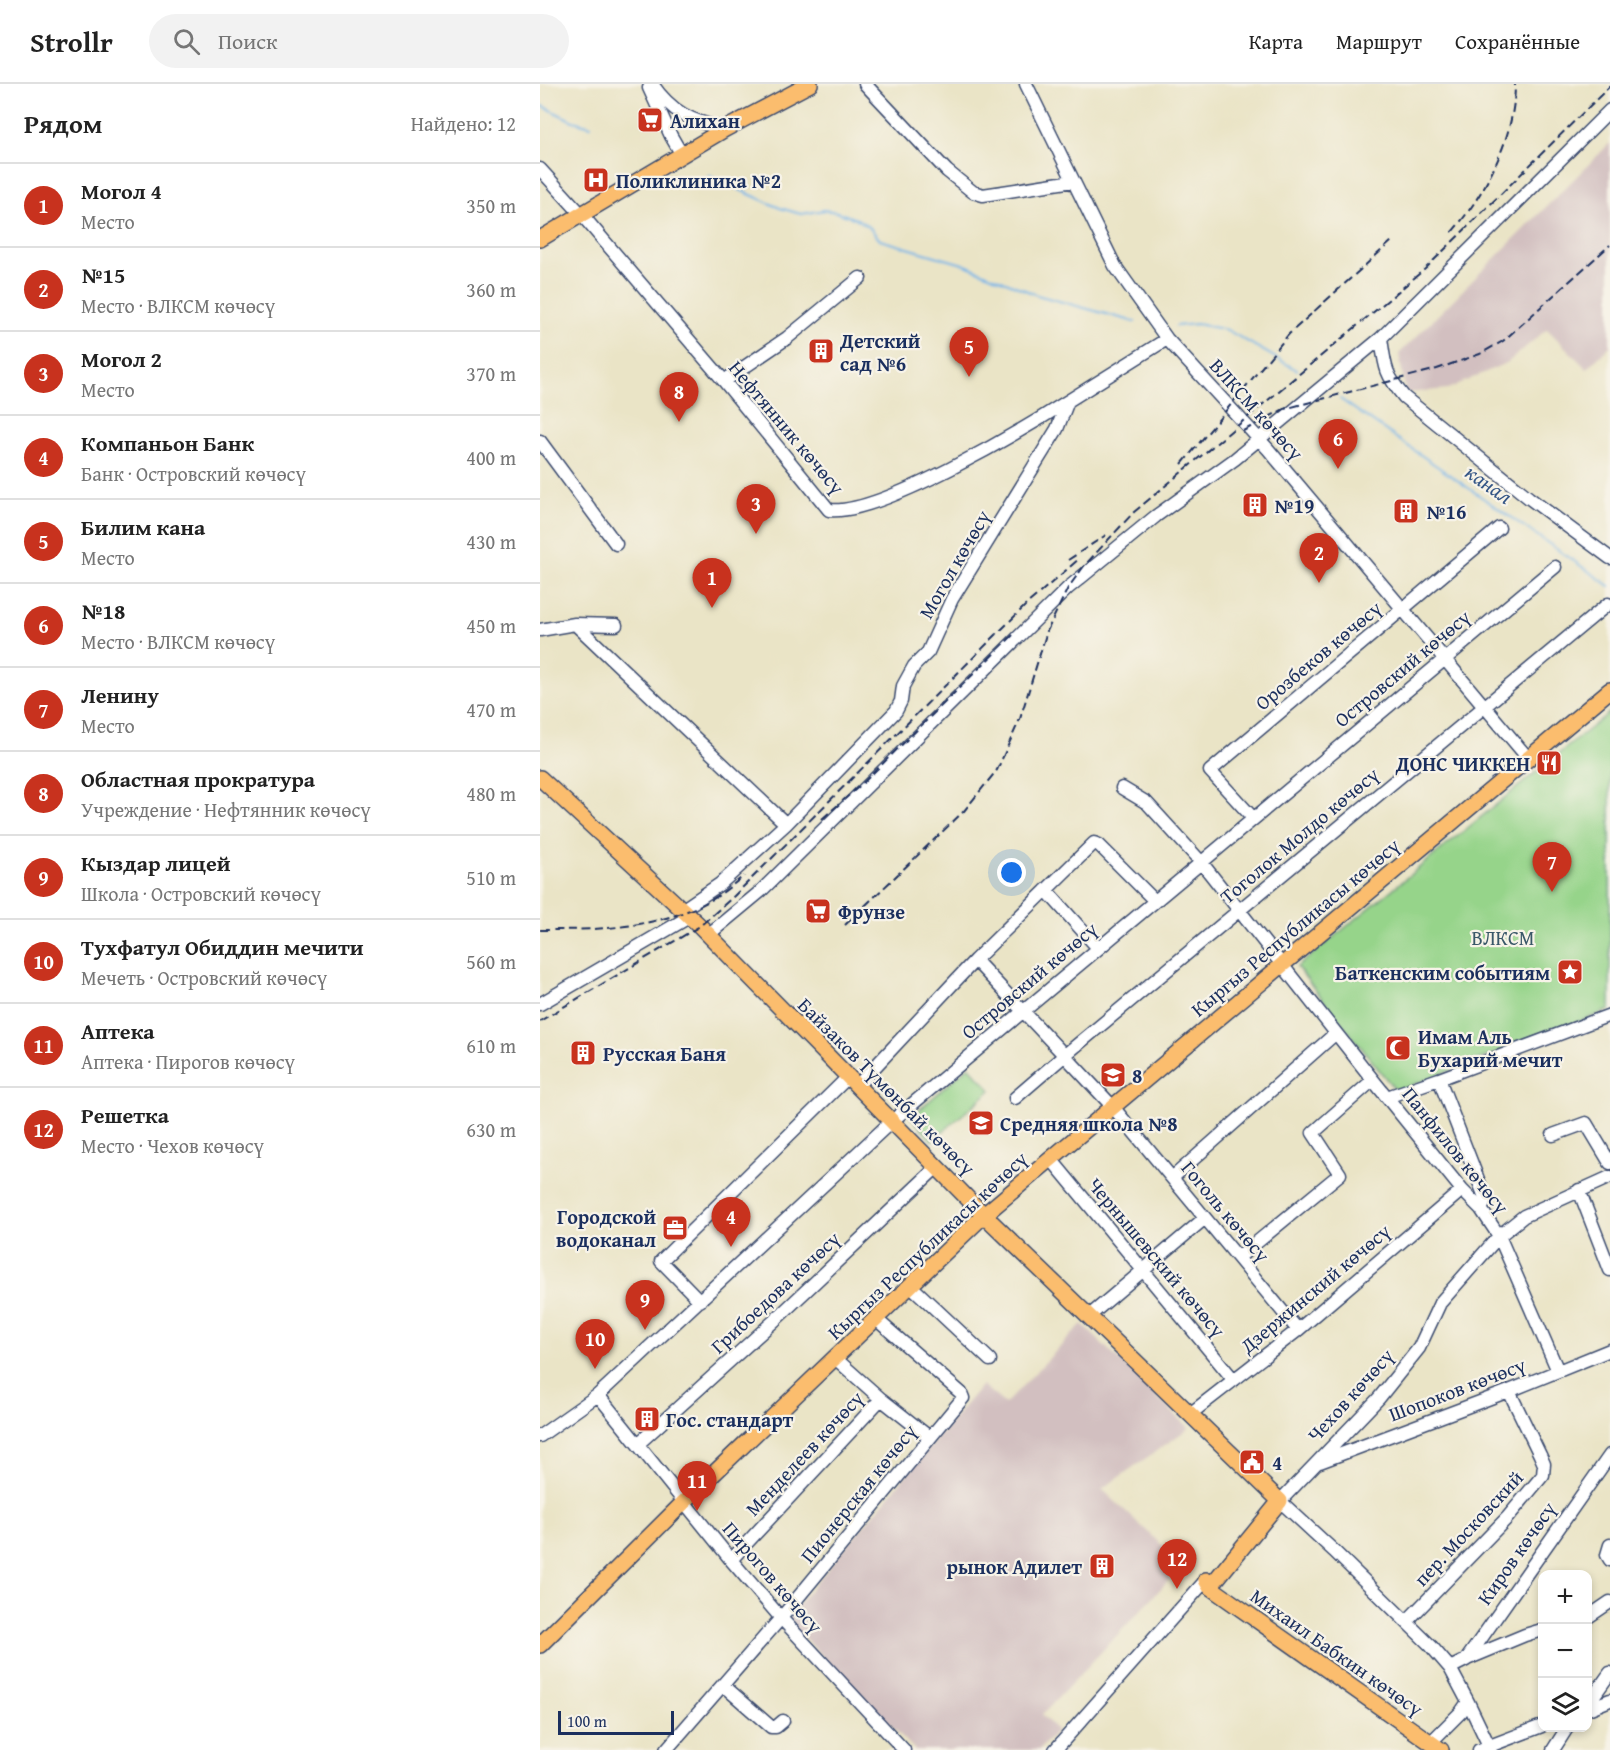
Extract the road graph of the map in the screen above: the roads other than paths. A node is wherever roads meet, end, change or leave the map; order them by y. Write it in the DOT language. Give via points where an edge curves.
graph roads {
  1 [pos="650,84"];
  2 [pos="810,84"];
  3 [pos="865,84"];
  4 [pos="1026,84"];
  5 [pos="1610,110"];
  6 [pos="725,129"];
  7 [pos="682,155"];
  8 [pos="540,169"];
  9 [pos="1073,181"];
  10 [pos="582,215"];
  11 [pos="540,239"];
  12 [pos="860,278"];
  13 [pos="1381,338"];
  14 [pos="1167,339"];
  15 [pos="724,381"];
  16 [pos="1068,401"];
  17 [pos="1259,439"];
  18 [pos="540,441"];
  19 [pos="1499,528"];
  20 [pos="616,544"];
  21 [pos="1609,556"];
  22 [pos="1554,567"];
  23 [pos="1608,604"];
  24 [pos="1404,609"];
  25 [pos="575,624"];
  26 [pos="616,625"];
  27 [pos="540,630"];
  28 [pos="1444,658"];
  29 [pos="1610,690"];
  30 [pos="1484,707"];
  31 [pos="1527,758"];
  32 [pos="540,778"];
  33 [pos="1122,788"];
  34 [pos="1252,818"];
  35 [pos="786,824"];
  36 [pos="1201,862"];
  37 [pos="1046,890"];
  38 [pos="1155,900"];
  39 [pos="1240,909"];
  40 [pos="686,913"];
  41 [pos="708,935"];
  42 [pos="1098,948"];
  43 [pos="975,960"];
  44 [pos="1283,966"];
  45 [pos="540,1004"];
  46 [pos="1023,1010"];
  47 [pos="1610,1015"];
  48 [pos="1336,1033"];
  49 [pos="1065,1055"];
  50 [pos="1439,1079"];
  51 [pos="1372,1080"];
  52 [pos="853,1082"];
  53 [pos="1387,1096"];
  54 [pos="1015,1098"];
  55 [pos="1113,1107"];
  56 [pos="892,1121"];
  57 [pos="1553,1136"];
  58 [pos="1051,1159"];
  59 [pos="1610,1163"];
  60 [pos="938,1167"];
  61 [pos="1610,1177"];
  62 [pos="1172,1178"];
  63 [pos="1462,1190"];
  64 [pos="1579,1190"];
  65 [pos="1481,1209"];
  66 [pos="984,1215"];
  67 [pos="1205,1218"];
  68 [pos="1499,1236"];
  69 [pos="1239,1257"];
  70 [pos="1142,1270"];
  71 [pos="1610,1270"];
  72 [pos="911,1286"];
  73 [pos="700,1300"];
  74 [pos="1088,1317"];
  75 [pos="876,1320"];
  76 [pos="1298,1330"];
  77 [pos="1610,1350"];
  78 [pos="835,1358"];
  79 [pos="990,1359"];
  80 [pos="1558,1371"];
  81 [pos="1233,1379"];
  82 [pos="1509,1391"];
  83 [pos="598,1395"];
  84 [pos="881,1399"];
  85 [pos="1191,1414"];
  86 [pos="540,1436"];
  87 [pos="929,1437"];
  88 [pos="638,1444"];
  89 [pos="1610,1455"];
  90 [pos="1317,1463"];
  91 [pos="1277,1498"];
  92 [pos="683,1503"];
  93 [pos="1610,1545"];
  94 [pos="730,1560"];
  95 [pos="1610,1560"];
  96 [pos="1208,1583"];
  97 [pos="1610,1602"];
  98 [pos="1592,1615"];
  99 [pos="781,1618"];
  100 [pos="1407,1621"];
  101 [pos="1538,1631"];
  102 [pos="540,1645"];
  103 [pos="1466,1660"];
  104 [pos="1450,1668"];
  105 [pos="1610,1673"];
  106 [pos="724,1686"];
  107 [pos="1592,1699"];
  108 [pos="1610,1700"];
  109 [pos="1468,1702"];
  110 [pos="1592,1705"];
  111 [pos="783,1721"];
  112 [pos="1538,1728"];
  113 [pos="1564,1732"];
  114 [pos="1436,1747"];
  115 [pos="1486,1749"];
  116 [pos="666,1750"];
  117 [pos="904,1750"];
  118 [pos="1055,1750"];
  119 [pos="1066,1750"];
  120 [pos="1553,1750"];
  1 -- 6 [label="street" via="677,112"];
  1 -- 7 [label="street"];
  2 -- 6 [label="main road"];
  3 -- 9 [label="street" via="947,171 973,192 983,195"];
  4 -- 9 [label="street, ВЛКСМ көчөсү"];
  5 -- 13 [label="street"];
  6 -- 7 [label="main road"];
  7 -- 10 [label="main road"];
  8 -- 10 [label="street, Нефтянник көчөсү"];
  9 -- 14 [label="street, ВЛКСМ көчөсү" via="1115,266"];
  10 -- 11 [label="main road"];
  10 -- 15 [label="street, Нефтянник көчөсү"];
  12 -- 15 [label="street" via="787,338"];
  13 -- 17 [label="street"];
  13 -- 21 [label="street" via="1385,370 1404,397 1529,498"];
  14 -- 16 [label="street"];
  14 -- 17 [label="street, ВЛКСМ көчөсү"];
  15 -- 16 [label="street, Нефтянник көчөсү" via="829,510 839,512 893,495 978,453"];
  16 -- 35 [label="street, Могол көчөсү" via="1058,429 952,599 928,652 914,666 896,711"];
  17 -- 24 [label="street, ВЛКСМ көчөсү"];
  17 -- 41 [label="street" via="1068,588 761,891"];
  18 -- 20 [label="street"];
  19 -- 24 [label="street, Орозбеков көчөсү"];
  22 -- 28 [label="street, Островский көчөсү"];
  23 -- 30 [label="street, Тоголок Молдо көчөсү"];
  24 -- 28 [label="street, ВЛКСМ көчөсү"];
  24 -- 34 [label="street, Орозбеков көчөсү" via="1210,771"];
  25 -- 26 [label="street"];
  25 -- 27 [label="street"];
  25 -- 35 [label="street"];
  28 -- 30 [label="street, ВЛКСМ көчөсү"];
  28 -- 34 [label="street, Островский көчөсү"];
  29 -- 31 [label="main road, Кыргыз Республикасы көчөсү"];
  30 -- 31 [label="street, ВЛКСМ көчөсү"];
  30 -- 39 [label="street, Тоголок Молдо көчөсү"];
  31 -- 44 [label="main road, Кыргыз Республикасы көчөсү"];
  32 -- 40 [label="main road, Байзаков Түмөнбай көчөсү"];
  33 -- 36 [label="street, Панфилов көчөсү" via="1147,803"];
  34 -- 36 [label="street, Островский көчөсү"];
  35 -- 40 [label="street, Могол көчөсү"];
  36 -- 38 [label="street, Островский көчөсү"];
  36 -- 39 [label="street, Панфилов көчөсү"];
  37 -- 38 [label="street" via="1094,843"];
  37 -- 42 [label="street"];
  37 -- 43 [label="street"];
  38 -- 42 [label="street, Островский көчөсү"];
  39 -- 44 [label="street, Панфилов көчөсү"];
  39 -- 49 [label="street, Тоголок Молдо көчөсү"];
  40 -- 41 [label="main road, Байзаков Түмөнбай көчөсү"];
  40 -- 45 [label="street, Могол көчөсү"];
  41 -- 52 [label="main road, Байзаков Түмөнбай көчөсү"];
  42 -- 46 [label="street, Островский көчөсү"];
  43 -- 46 [label="street, Гоголь көчөсү"];
  43 -- 52 [label="street"];
  44 -- 48 [label="street, Панфилов көчөсү"];
  44 -- 55 [label="main road, Кыргыз Республикасы көчөсү"];
  46 -- 49 [label="street, Гоголь көчөсү"];
  46 -- 56 [label="street, Островский көчөсү"];
  47 -- 50 [label="street"];
  48 -- 51 [label="street, Панфилов көчөсү"];
  48 -- 62 [label="street"];
  49 -- 54 [label="street, Тоголок Молдо көчөсү"];
  49 -- 55 [label="street, Гоголь көчөсү"];
  50 -- 53 [label="street"];
  50 -- 65 [label="street" via="1486,1200"];
  51 -- 53 [label="street, Панфилов көчөсү"];
  51 -- 69 [label="street" via="1313,1133 1340,1174"];
  52 -- 56 [label="main road, Байзаков Түмөнбай көчөсү"];
  52 -- 73 [label="street" via="661,1261"];
  53 -- 63 [label="street, Панфилов көчөсү"];
  55 -- 58 [label="main road, Кыргыз Республикасы көчөсү"];
  55 -- 62 [label="street, Гоголь көчөсү"];
  56 -- 60 [label="main road, Байзаков Түмөнбай көчөсү"];
  56 -- 73 [label="street, Островский көчөсү"];
  57 -- 59 [label="street" via="1586,1123"];
  58 -- 66 [label="main road, Кыргыз Республикасы көчөсү"];
  58 -- 70 [label="street, Чернышевский көчөсү"];
  60 -- 66 [label="main road, Байзаков Түмөнбай көчөсү"];
  60 -- 88 [label="street, Грибоедова көчөсү"];
  61 -- 64 [label="street, Чехов көчөсү"];
  62 -- 67 [label="street, Гоголь көчөсү"];
  63 -- 65 [label="street, Панфилов көчөсү"];
  63 -- 76 [label="street, Дзержинский көчөсү"];
  64 -- 68 [label="street, Чехов көчөсү" via="1524,1216"];
  64 -- 71 [label="street"];
  65 -- 68 [label="street, Панфилов көчөсү"];
  66 -- 72 [label="main road, Кыргыз Республикасы көчөсү"];
  66 -- 74 [label="main road, Байзаков Түмөнбай көчөсү"];
  67 -- 69 [label="street, Гоголь көчөсү"];
  67 -- 70 [label="street"];
  68 -- 80 [label="street, Панфилов көчөсү"];
  68 -- 90 [label="street, Чехов көчөсү" via="1440,1303 1419,1348 1406,1365"];
  69 -- 76 [label="street, Гоголь көчөсү"];
  70 -- 74 [label="street"];
  70 -- 81 [label="street, Чернышевский көчөсү"];
  72 -- 75 [label="main road, Кыргыз Республикасы көчөсү"];
  72 -- 79 [label="street"];
  73 -- 83 [label="street, Островский көчөсү"];
  74 -- 85 [label="main road, Байзаков Түмөнбай көчөсү"];
  75 -- 78 [label="main road, Кыргыз Республикасы көчөсү"];
  75 -- 87 [label="street, Пионерская көчөсү" via="961,1393 963,1398"];
  76 -- 81 [label="street, Дзержинский көчөсү"];
  77 -- 80 [label="street, Шопоков көчөсү"];
  78 -- 84 [label="street"];
  78 -- 92 [label="main road, Кыргыз Республикасы көчөсү"];
  80 -- 82 [label="street, Шопоков көчөсү"];
  81 -- 85 [label="street, Дзержинский көчөсү"];
  82 -- 90 [label="street, Шопоков көчөсү"];
  82 -- 100 [label="street, пер. Московский" via="1544,1464 1543,1475"];
  83 -- 86 [label="street, Островский көчөсү"];
  83 -- 88 [label="street, Пирогов көчөсү"];
  84 -- 87 [label="street"];
  84 -- 94 [label="street, Менделеев көчөсү"];
  85 -- 91 [label="main road, Байзаков Түмөнбай көчөсү"];
  87 -- 99 [label="street, Пионерская көчөсү"];
  88 -- 92 [label="street, Пирогов көчөсү"];
  89 -- 103 [label="street, Киров көчөсү"];
  90 -- 91 [label="street, Чехов көчөсү"];
  91 -- 96 [label="main road, Чехов көчөсү"];
  91 -- 100 [label="street"];
  92 -- 94 [label="street, Пирогов көчөсү"];
  92 -- 102 [label="main road, Кыргыз Республикасы көчөсү"];
  93 -- 95 [label="street"];
  94 -- 99 [label="street, Пирогов көчөсү"];
  96 -- 114 [label="main road, Михаил Бабкин көчөсү"];
  96 -- 118 [label="street, Чехов көчөсү"];
  96 -- 119 [label="street, Чехов көчөсү"];
  97 -- 98 [label="street"];
  99 -- 106 [label="street, Пионерская көчөсү"];
  99 -- 117 [label="street, Пирогов көчөсү"];
  100 -- 104 [label="street"];
  101 -- 103 [label="street"];
  103 -- 104 [label="street, Киров көчөсү"];
  104 -- 109 [label="street"];
  105 -- 107 [label="street"];
  106 -- 111 [label="street" via="771,1727"];
  106 -- 116 [label="street, Пионерская көчөсү"];
  108 -- 110 [label="street"];
  109 -- 114 [label="street"];
  109 -- 115 [label="street"];
  112 -- 115 [label="street"];
  113 -- 120 [label="street"];
}
